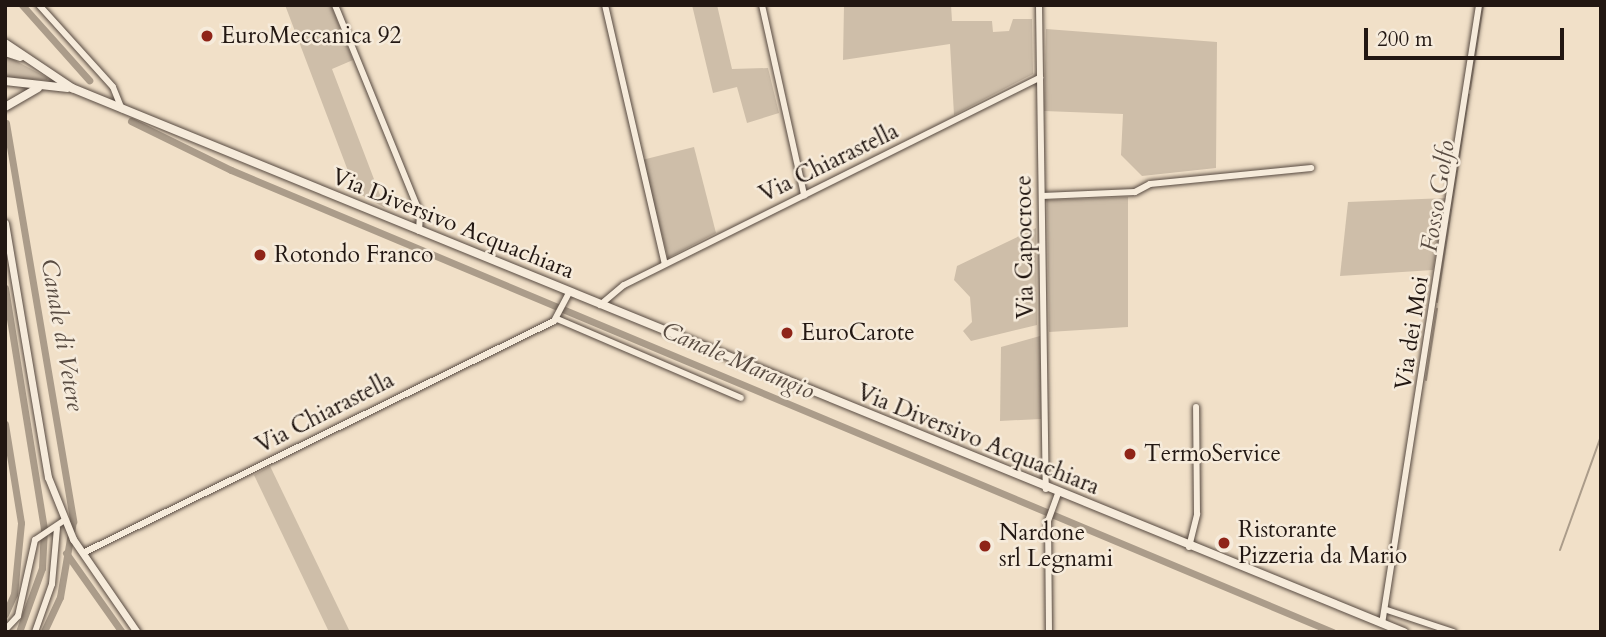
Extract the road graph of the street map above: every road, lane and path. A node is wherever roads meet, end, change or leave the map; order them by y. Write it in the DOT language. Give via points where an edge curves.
graph roads {
  1 [pos="39,5"];
  2 [pos="335,5"];
  3 [pos="605,5"];
  4 [pos="762,5"];
  5 [pos="1039,5"];
  6 [pos="1479,5"];
  7 [pos="5,43"];
  8 [pos="5,52"];
  9 [pos="22,58"];
  10 [pos="1040,78"];
  11 [pos="5,81"];
  12 [pos="43,87"];
  13 [pos="72,88"];
  14 [pos="5,107"];
  15 [pos="122,109"];
  16 [pos="1311,168"];
  17 [pos="804,195"];
  18 [pos="1042,196"];
  19 [pos="5,223"];
  20 [pos="419,231"];
  21 [pos="665,264"];
  22 [pos="567,297"];
  23 [pos="600,305"];
  24 [pos="558,317"];
  25 [pos="741,398"];
  26 [pos="1196,407"];
  27 [pos="1046,489"];
  28 [pos="1057,497"];
  29 [pos="66,523"];
  30 [pos="55,529"];
  31 [pos="1189,547"];
  32 [pos="83,553"];
  33 [pos="1387,610"];
  34 [pos="1382,624"];
  35 [pos="5,630"];
  36 [pos="35,632"];
  37 [pos="137,632"];
  38 [pos="1049,632"];
  39 [pos="1404,632"];
  40 [pos="1453,632"];
  1 -- 15 [label="street" via="113,87"];
  2 -- 20 [label="street" via="420,213"];
  3 -- 21 [label="street"];
  4 -- 17 [label="street"];
  5 -- 10 [label="street, Via Capocroce"];
  6 -- 33 [label="street, Via dei Moi"];
  7 -- 9 [label="main road"];
  8 -- 9 [label="main road"];
  9 -- 13 [label="main road"];
  10 -- 17 [label="street, Via Chiarastella"];
  10 -- 18 [label="street, Via Capocroce"];
  11 -- 12 [label="main road"];
  12 -- 13 [label="main road"];
  12 -- 14 [label="main road" via="20,94"];
  13 -- 15 [label="main road, Via Diversivo Acquachiara"];
  15 -- 20 [label="main road, Via Diversivo Acquachiara"];
  16 -- 18 [label="street" via="1150,184 1135,192"];
  17 -- 21 [label="street, Via Chiarastella"];
  18 -- 27 [label="street, Via Capocroce"];
  19 -- 29 [label="street" via="48,477"];
  20 -- 22 [label="main road, Via Diversivo Acquachiara"];
  21 -- 23 [label="street, Via Chiarastella"];
  22 -- 23 [label="main road, Via Diversivo Acquachiara"];
  22 -- 24 [label="street"];
  23 -- 27 [label="main road, Via Diversivo Acquachiara"];
  24 -- 25 [label="street"];
  24 -- 32 [label="street, Via Chiarastella"];
  26 -- 31 [label="street" via="1198,514"];
  27 -- 28 [label="main road, Via Diversivo Acquachiara"];
  28 -- 31 [label="main road, Via Diversivo Acquachiara"];
  28 -- 38 [label="street" via="1048,521"];
  29 -- 30 [label="street"];
  29 -- 32 [label="street"];
  30 -- 35 [label="street" via="37,538 18,616"];
  30 -- 36 [label="street" via="52,584"];
  31 -- 34 [label="main road, Via Diversivo Acquachiara"];
  32 -- 37 [label="street"];
  33 -- 34 [label="street, Via dei Moi"];
  33 -- 40 [label="street"];
  34 -- 39 [label="main road, Via Diversivo Acquachiara"];
}
